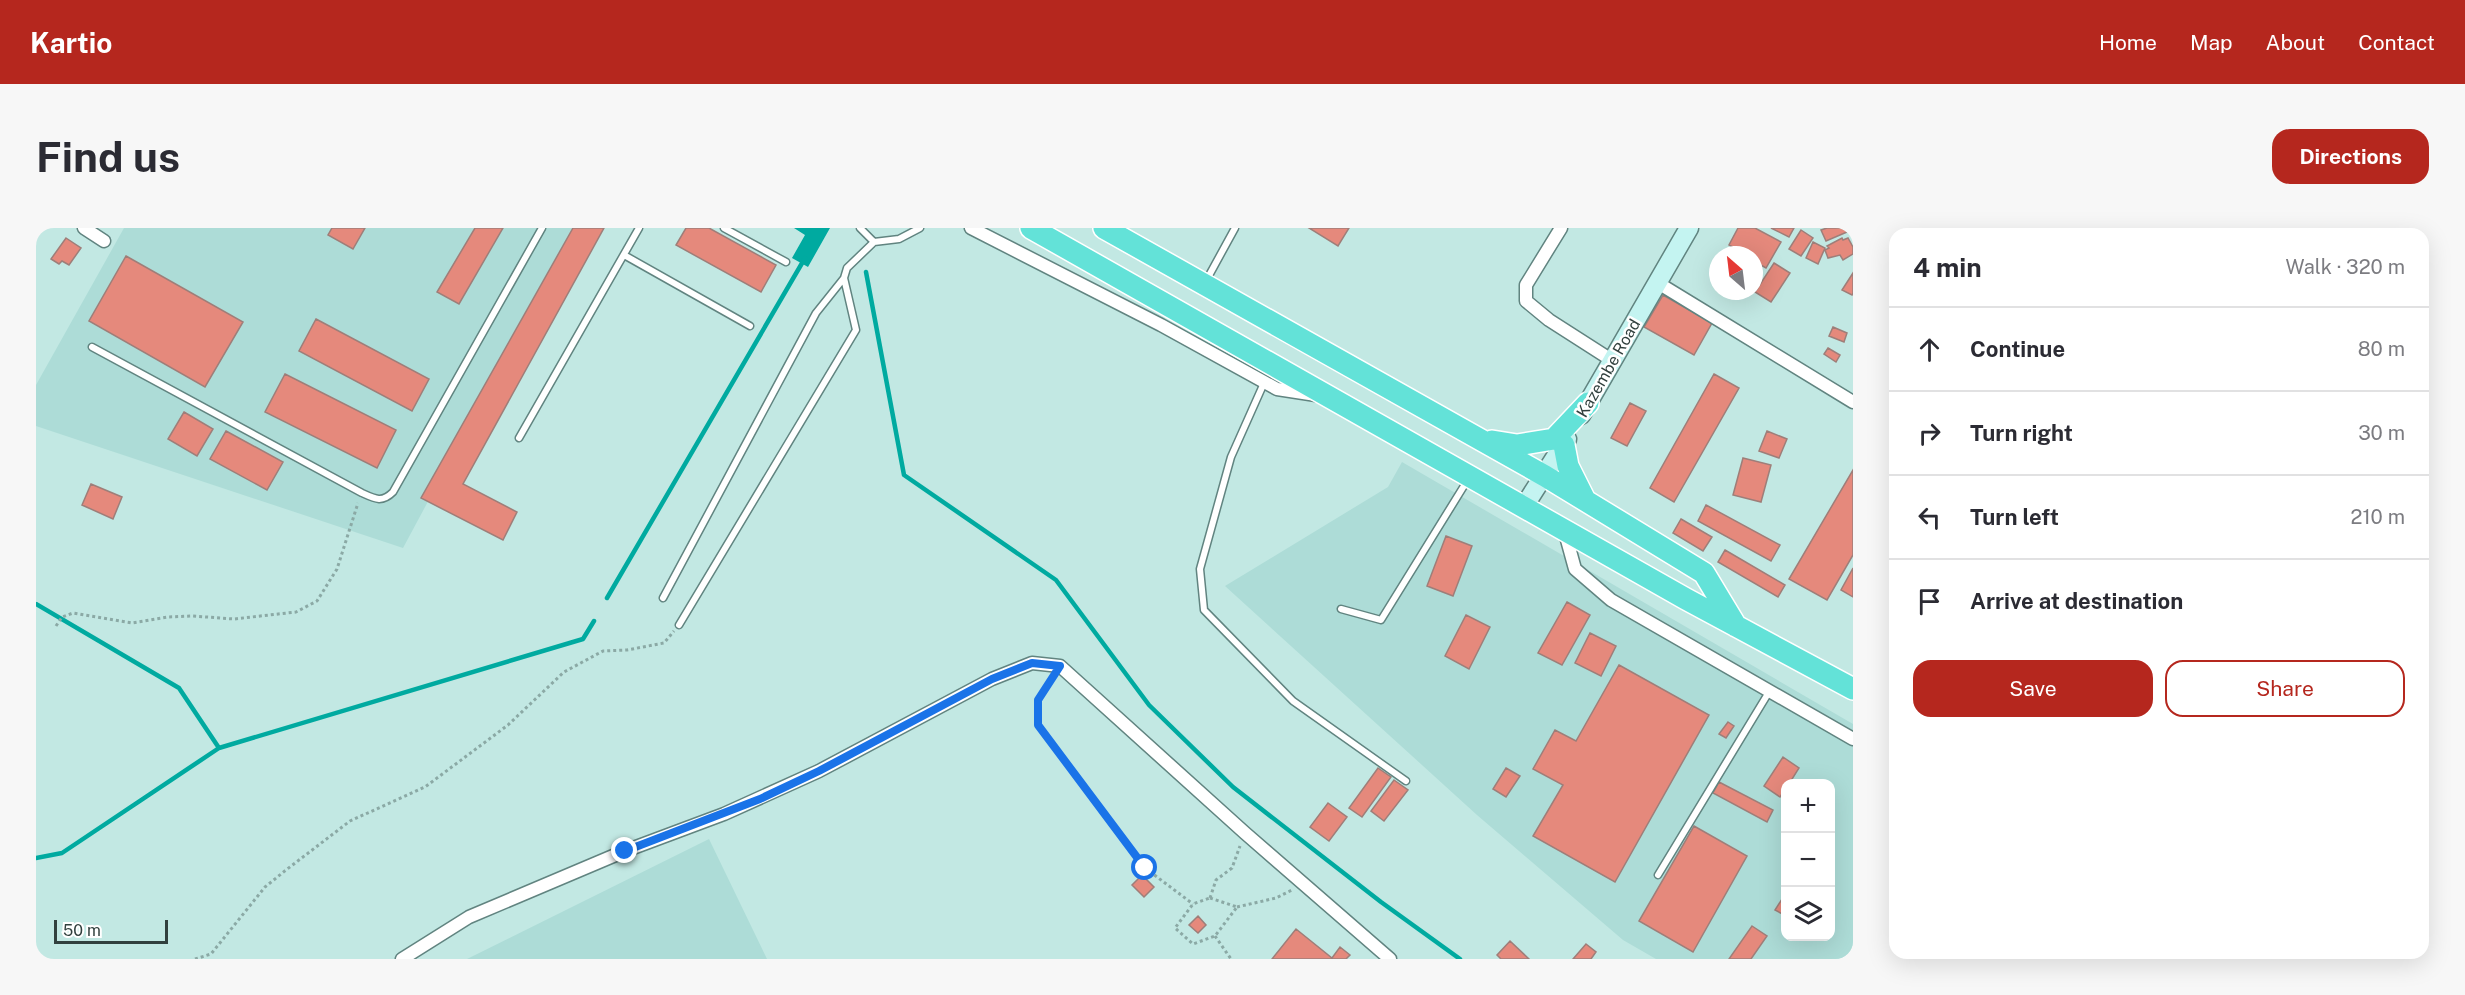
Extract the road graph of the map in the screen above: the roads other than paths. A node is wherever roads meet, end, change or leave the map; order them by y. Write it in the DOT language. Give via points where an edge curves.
graph roads {
  1 [pos="84,228"];
  2 [pos="542,228"];
  3 [pos="639,228"];
  4 [pos="724,228"];
  5 [pos="860,228"];
  6 [pos="920,228"];
  7 [pos="971,228"];
  8 [pos="1032,228"];
  9 [pos="1104,228"];
  10 [pos="1235,228"];
  11 [pos="1561,228"];
  12 [pos="1689,228"];
  13 [pos="104,241"];
  14 [pos="874,242"];
  15 [pos="624,255"];
  16 [pos="786,262"];
  17 [pos="844,278"];
  18 [pos="1658,283"];
  19 [pos="1204,284"];
  20 [pos="750,326"];
  21 [pos="92,347"];
  22 [pos="1613,361"];
  23 [pos="1264,382"];
  24 [pos="1332,397"];
  25 [pos="1853,402"];
  26 [pos="1588,403"];
  27 [pos="519,438"];
  28 [pos="1480,439"];
  29 [pos="1563,445"];
  30 [pos="1470,475"];
  31 [pos="1545,476"];
  32 [pos="1585,500"];
  33 [pos="1525,506"];
  34 [pos="1564,528"];
  35 [pos="663,598"];
  36 [pos="1341,609"];
  37 [pos="679,625"];
  38 [pos="1736,627"];
  39 [pos="1853,689"];
  40 [pos="1769,692"];
  41 [pos="1853,739"];
  42 [pos="1406,781"];
  43 [pos="1658,875"];
  44 [pos="402,959"];
  45 [pos="1390,959"];
  1 -- 13 [label="street"];
  2 -- 21 [label="lane" via="386,499 362,493"];
  3 -- 15 [label="lane"];
  4 -- 16 [label="lane"];
  5 -- 14 [label="lane"];
  6 -- 14 [label="lane" via="899,239"];
  7 -- 23 [label="street"];
  8 -- 24 [label="highway"];
  9 -- 19 [label="highway"];
  10 -- 19 [label="lane"];
  11 -- 22 [label="street" via="1526,285 1526,301"];
  12 -- 18 [label="main road, Kazembe Road"];
  14 -- 17 [label="lane" via="847,268"];
  15 -- 20 [label="lane"];
  15 -- 27 [label="lane"];
  17 -- 35 [label="lane" via="816,313"];
  17 -- 37 [label="lane" via="856,330"];
  18 -- 22 [label="main road, Kazembe Road"];
  18 -- 25 [label="street"];
  19 -- 28 [label="highway"];
  22 -- 26 [label="main road, Kazembe Road"];
  23 -- 24 [label="street" via="1277,389"];
  23 -- 42 [label="lane" via="1231,457 1200,569 1204,610 1293,701"];
  24 -- 30 [label="highway"];
  26 -- 28 [label="highway" via="1554,439 1517,446"];
  26 -- 29 [label="main road, Kazembe Road"];
  28 -- 31 [label="highway"];
  29 -- 31 [label="main road, Kazembe Road"];
  29 -- 32 [label="highway" via="1568,466"];
  30 -- 33 [label="highway"];
  30 -- 36 [label="lane" via="1381,620"];
  31 -- 32 [label="highway"];
  31 -- 33 [label="main road, Kazembe Road"];
  32 -- 38 [label="highway" via="1704,573"];
  33 -- 34 [label="highway"];
  34 -- 38 [label="highway"];
  34 -- 40 [label="street" via="1575,569 1611,600"];
  38 -- 39 [label="highway"];
  40 -- 41 [label="street"];
  40 -- 43 [label="lane"];
  44 -- 45 [label="street" via="469,917 724,814 819,771 992,679 1032,663 1060,666"];
}
